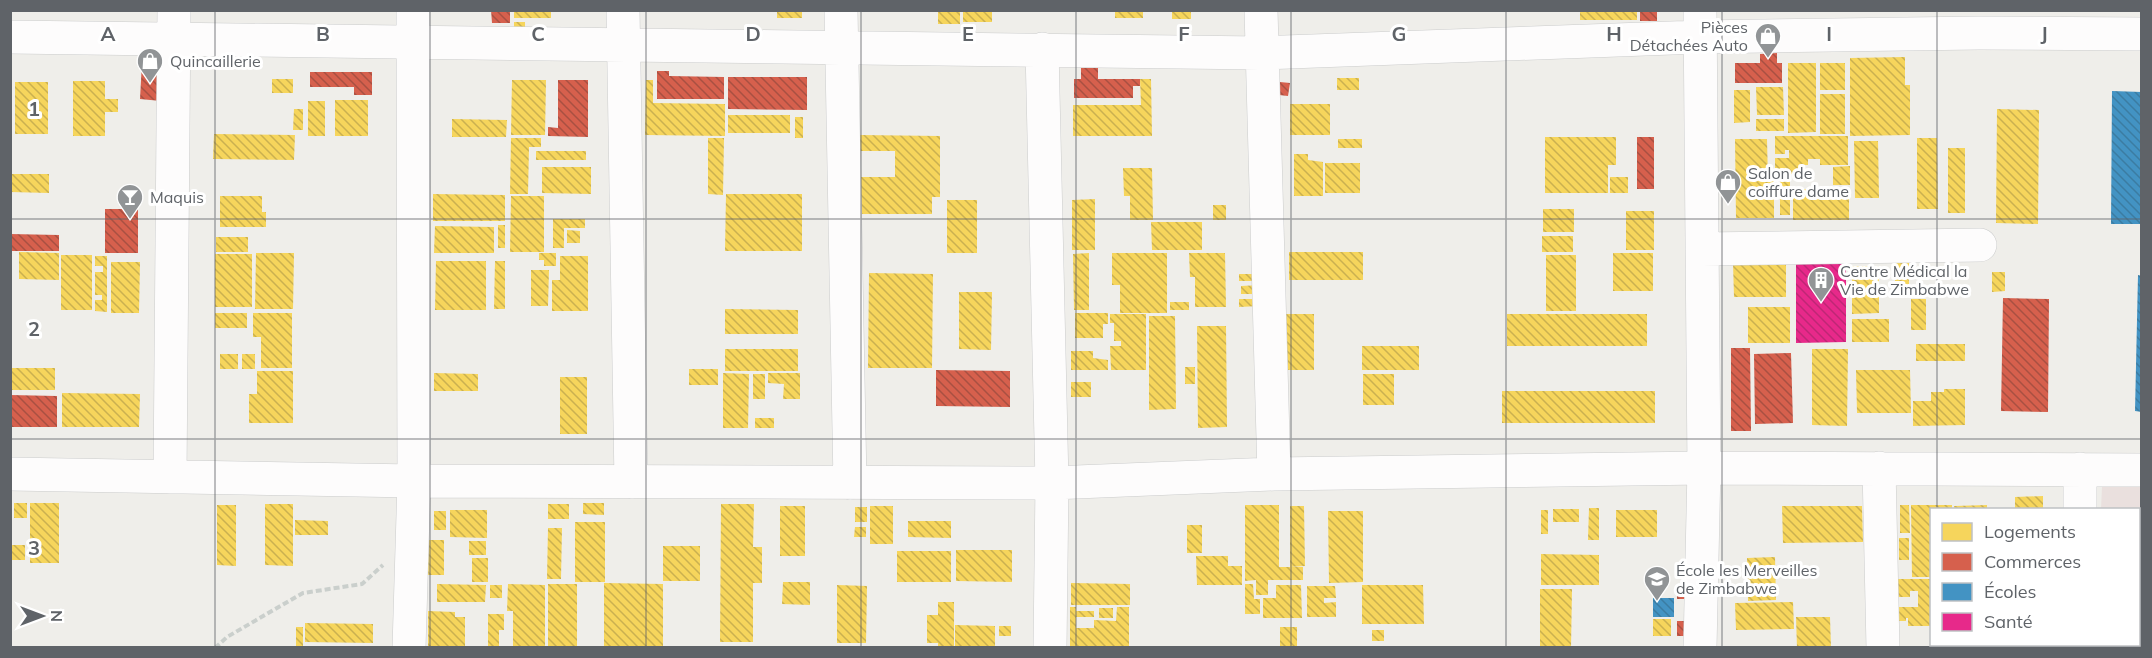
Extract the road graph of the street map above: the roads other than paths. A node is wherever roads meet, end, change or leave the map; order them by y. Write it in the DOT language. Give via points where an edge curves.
graph roads {
  1 [pos="623,10"];
  2 [pos="841,10"];
  3 [pos="1261,10"];
  4 [pos="1699,24"];
  5 [pos="174,25"];
  6 [pos="413,26"];
  7 [pos="2142,34"];
  8 [pos="10,37"];
  9 [pos="623,44"];
  10 [pos="841,46"];
  11 [pos="1042,49"];
  12 [pos="1260,53"];
  13 [pos="1980,245"];
  14 [pos="1702,249"];
  15 [pos="1704,468"];
  16 [pos="1880,468"];
  17 [pos="2080,469"];
  18 [pos="2142,470"];
  19 [pos="10,474"];
  20 [pos="1274,474"];
  21 [pos="170,477"];
  22 [pos="414,482"];
  23 [pos="631,482"];
  24 [pos="850,483"];
  25 [pos="1052,483"];
  26 [pos="2080,508"];
  27 [pos="409,648"];
  28 [pos="1050,648"];
  29 [pos="1700,648"];
  30 [pos="1883,648"];
  1 -- 9 [label="street"];
  2 -- 10 [label="street"];
  3 -- 12 [label="street"];
  4 -- 7 [label="street"];
  4 -- 12 [label="street"];
  4 -- 14 [label="street"];
  5 -- 6 [label="street"];
  5 -- 8 [label="street"];
  5 -- 21 [label="street"];
  6 -- 9 [label="street"];
  6 -- 22 [label="street"];
  9 -- 10 [label="street"];
  9 -- 23 [label="street"];
  10 -- 11 [label="street"];
  10 -- 24 [label="street"];
  11 -- 12 [label="street"];
  11 -- 25 [label="street"];
  12 -- 20 [label="street"];
  13 -- 14 [label="street"];
  14 -- 15 [label="street"];
  15 -- 16 [label="street"];
  15 -- 20 [label="street"];
  15 -- 29 [label="street"];
  16 -- 17 [label="street"];
  16 -- 30 [label="street"];
  17 -- 18 [label="street"];
  17 -- 26 [label="street"];
  19 -- 21 [label="street"];
  20 -- 25 [label="street"];
  21 -- 22 [label="street"];
  22 -- 23 [label="street"];
  22 -- 27 [label="street"];
  23 -- 24 [label="street"];
  24 -- 25 [label="street"];
  25 -- 28 [label="street"];
}
